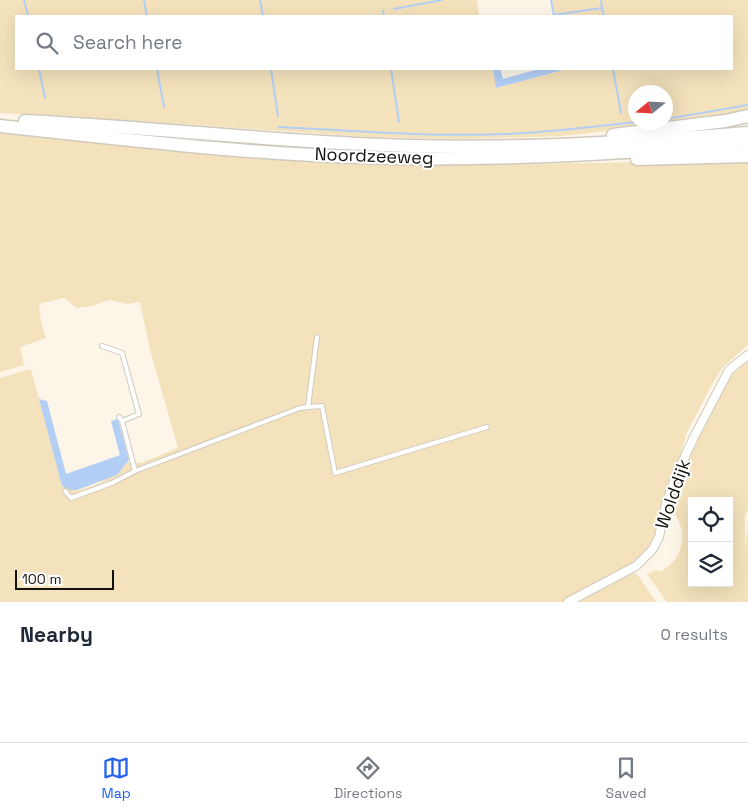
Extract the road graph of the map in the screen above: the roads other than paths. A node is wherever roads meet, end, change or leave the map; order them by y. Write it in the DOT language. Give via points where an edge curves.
graph roads {
  1 [pos="748,116"];
  2 [pos="0,120"];
  3 [pos="0,126"];
  4 [pos="748,133"];
  5 [pos="748,144"];
  6 [pos="544,146"];
  7 [pos="748,156"];
  8 [pos="562,157"];
  9 [pos="317,337"];
  10 [pos="102,346"];
  11 [pos="748,355"];
  12 [pos="308,407"];
  13 [pos="119,417"];
  14 [pos="122,421"];
  15 [pos="487,427"];
  16 [pos="135,471"];
  17 [pos="64,491"];
  18 [pos="568,602"];
  1 -- 6 [label="highway" via="725,122"];
  2 -- 6 [label="highway, Noordzeeweg" via="383,145"];
  3 -- 8 [label="highway, Noordzeeweg" via="332,156"];
  4 -- 6 [label="highway, Noordzeeweg"];
  5 -- 8 [label="highway, Noordzeeweg"];
  7 -- 8 [label="highway" via="658,160"];
  9 -- 12 [label="lane"];
  10 -- 14 [label="lane" via="122,353 139,414"];
  11 -- 18 [label="street, Wolddijk" via="730,370 694,437 675,478 653,549 636,566"];
  12 -- 15 [label="lane" via="322,406 335,472"];
  12 -- 16 [label="lane"];
  13 -- 14 [label="lane"];
  14 -- 16 [label="lane"];
  16 -- 17 [label="lane" via="71,498"];
}
